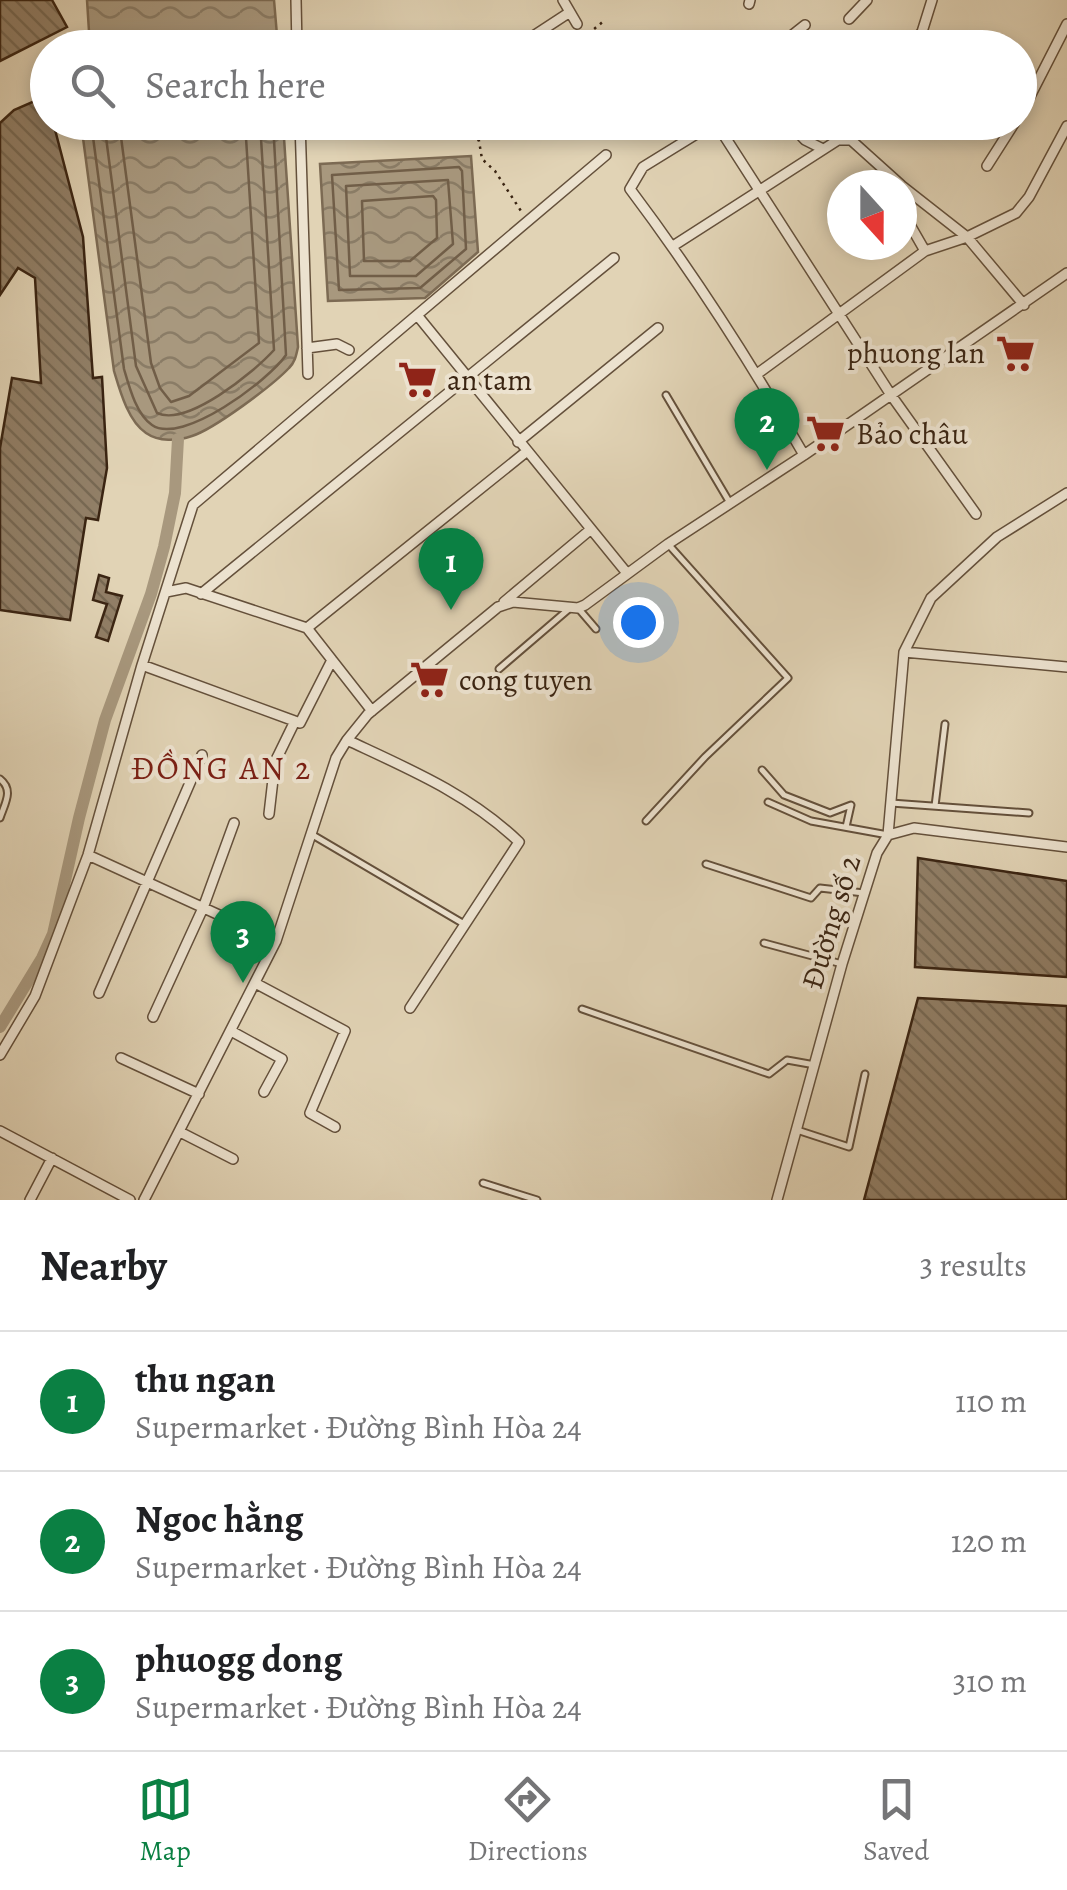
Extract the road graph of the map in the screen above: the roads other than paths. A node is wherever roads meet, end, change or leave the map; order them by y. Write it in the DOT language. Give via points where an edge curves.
graph roads {
  1 [pos="296,0"];
  2 [pos="564,0"];
  3 [pos="867,0"];
  4 [pos="932,0"];
  5 [pos="570,12"];
  6 [pos="849,18"];
  7 [pos="577,24"];
  8 [pos="1067,24"];
  9 [pos="805,26"];
  10 [pos="297,30"];
  11 [pos="542,30"];
  12 [pos="800,30"];
  13 [pos="923,30"];
  14 [pos="1037,83"];
  15 [pos="1067,126"];
  16 [pos="301,140"];
  17 [pos="688,140"];
  18 [pos="727,140"];
  19 [pos="804,140"];
  20 [pos="1004,140"];
  21 [pos="821,148"];
  22 [pos="606,155"];
  23 [pos="877,166"];
  24 [pos="988,166"];
  25 [pos="879,170"];
  26 [pos="882,170"];
  27 [pos="758,190"];
  28 [pos="917,197"];
  29 [pos="917,237"];
  30 [pos="967,237"];
  31 [pos="673,246"];
  32 [pos="925,251"];
  33 [pos="614,258"];
  34 [pos="1067,273"];
  35 [pos="1058,280"];
  36 [pos="1067,291"];
  37 [pos="1024,305"];
  38 [pos="840,313"];
  39 [pos="417,315"];
  40 [pos="658,328"];
  41 [pos="307,348"];
  42 [pos="349,350"];
  43 [pos="308,374"];
  44 [pos="757,374"];
  45 [pos="465,377"];
  46 [pos="666,395"];
  47 [pos="891,396"];
  48 [pos="518,442"];
  49 [pos="526,452"];
  50 [pos="804,455"];
  51 [pos="1067,494"];
  52 [pos="730,503"];
  53 [pos="976,514"];
  54 [pos="590,530"];
  55 [pos="668,544"];
  56 [pos="626,572"];
  57 [pos="166,592"];
  58 [pos="201,594"];
  59 [pos="498,607"];
  60 [pos="575,607"];
  61 [pos="307,628"];
  62 [pos="596,629"];
  63 [pos="904,652"];
  64 [pos="332,660"];
  65 [pos="142,665"];
  66 [pos="1067,667"];
  67 [pos="499,670"];
  68 [pos="372,710"];
  69 [pos="295,720"];
  70 [pos="945,724"];
  71 [pos="347,740"];
  72 [pos="202,756"];
  73 [pos="762,770"];
  74 [pos="0,779"];
  75 [pos="768,802"];
  76 [pos="892,804"];
  77 [pos="935,806"];
  78 [pos="1029,813"];
  79 [pos="269,814"];
  80 [pos="0,818"];
  81 [pos="646,821"];
  82 [pos="234,823"];
  83 [pos="846,827"];
  84 [pos="311,834"];
  85 [pos="888,835"];
  86 [pos="1067,848"];
  87 [pos="88,855"];
  88 [pos="706,864"];
  89 [pos="150,884"];
  90 [pos="864,893"];
  91 [pos="203,908"];
  92 [pos="464,924"];
  93 [pos="276,941"];
  94 [pos="764,943"];
  95 [pos="842,964"];
  96 [pos="255,983"];
  97 [pos="99,993"];
  98 [pos="410,1008"];
  99 [pos="582,1010"];
  100 [pos="153,1016"];
  101 [pos="231,1031"];
  102 [pos="0,1055"];
  103 [pos="121,1058"];
  104 [pos="815,1065"];
  105 [pos="866,1074"];
  106 [pos="264,1092"];
  107 [pos="199,1094"];
  108 [pos="334,1127"];
  109 [pos="797,1130"];
  110 [pos="0,1131"];
  111 [pos="180,1132"];
  112 [pos="52,1158"];
  113 [pos="233,1159"];
  114 [pos="484,1183"];
  115 [pos="30,1200"];
  116 [pos="130,1200"];
  117 [pos="144,1200"];
  118 [pos="537,1200"];
  119 [pos="776,1200"];
  1 -- 10 [label="street"];
  2 -- 5 [label="street"];
  3 -- 6 [label="street"];
  4 -- 13 [label="street"];
  5 -- 7 [label="street"];
  5 -- 11 [label="street"];
  8 -- 14 [label="street"];
  9 -- 12 [label="street"];
  15 -- 30 [label="street" via="1016,213"];
  16 -- 41 [label="street"];
  17 -- 31 [label="street" via="643,168 630,189"];
  18 -- 27 [label="street"];
  19 -- 21 [label="street"];
  20 -- 24 [label="street"];
  21 -- 23 [label="street" via="851,140"];
  21 -- 27 [label="street"];
  22 -- 39 [label="street"];
  23 -- 25 [label="street"];
  23 -- 26 [label="street"];
  27 -- 31 [label="street"];
  27 -- 38 [label="street"];
  28 -- 30 [label="street"];
  29 -- 32 [label="street"];
  30 -- 32 [label="street"];
  30 -- 37 [label="street"];
  31 -- 44 [label="street"];
  32 -- 38 [label="street"];
  33 -- 45 [label="street"];
  34 -- 35 [label="street"];
  35 -- 36 [label="street"];
  35 -- 37 [label="street"];
  37 -- 47 [label="street"];
  38 -- 44 [label="street"];
  38 -- 47 [label="street"];
  39 -- 45 [label="street"];
  39 -- 57 [label="street" via="193,505"];
  40 -- 48 [label="street"];
  41 -- 42 [label="street" via="337,344"];
  41 -- 43 [label="street"];
  44 -- 50 [label="street"];
  45 -- 48 [label="street"];
  45 -- 58 [label="street"];
  46 -- 52 [label="lane"];
  47 -- 50 [label="street"];
  47 -- 53 [label="street"];
  48 -- 49 [label="street"];
  49 -- 54 [label="street"];
  49 -- 61 [label="street"];
  50 -- 52 [label="street"];
  51 -- 63 [label="street" via="998,536 931,598"];
  52 -- 55 [label="street"];
  54 -- 56 [label="street"];
  54 -- 59 [label="street"];
  55 -- 56 [label="street"];
  55 -- 81 [label="lane" via="788,678"];
  56 -- 60 [label="street"];
  57 -- 58 [label="street" via="186,588"];
  57 -- 65 [label="street"];
  58 -- 61 [label="street"];
  59 -- 60 [label="street"];
  59 -- 68 [label="street"];
  60 -- 62 [label="lane"];
  60 -- 67 [label="lane"];
  61 -- 64 [label="street"];
  63 -- 66 [label="street"];
  63 -- 76 [label="street"];
  64 -- 68 [label="street"];
  64 -- 69 [label="street" via="300,723"];
  65 -- 69 [label="street"];
  65 -- 87 [label="street"];
  68 -- 71 [label="street"];
  69 -- 79 [label="street" via="275,762"];
  70 -- 77 [label="lane"];
  71 -- 84 [label="street"];
  71 -- 92 [label="street" via="445,786 518,842"];
  72 -- 89 [label="street"];
  73 -- 83 [label="lane" via="784,795 830,813 851,805"];
  74 -- 80 [label="lane" via="8,794"];
  75 -- 83 [label="lane" via="811,822"];
  76 -- 77 [label="lane"];
  76 -- 85 [label="street"];
  77 -- 78 [label="lane"];
  82 -- 91 [label="street"];
  83 -- 85 [label="lane"];
  84 -- 92 [label="lane"];
  84 -- 93 [label="street"];
  85 -- 86 [label="street, Đường số 2" via="914,828"];
  85 -- 90 [label="street, Đường số 2"];
  87 -- 89 [label="street"];
  87 -- 102 [label="street" via="35,996"];
  88 -- 90 [label="lane" via="811,898 820,888"];
  89 -- 91 [label="street"];
  89 -- 97 [label="street"];
  90 -- 95 [label="street, Đường số 2"];
  91 -- 93 [label="street"];
  91 -- 100 [label="street"];
  92 -- 98 [label="street"];
  93 -- 96 [label="street"];
  94 -- 95 [label="lane"];
  95 -- 104 [label="street, Đường số 2"];
  96 -- 101 [label="street"];
  96 -- 108 [label="street" via="345,1031 310,1113"];
  99 -- 104 [label="lane" via="770,1074 787,1060"];
  101 -- 106 [label="street" via="282,1059"];
  101 -- 107 [label="street"];
  103 -- 107 [label="street"];
  104 -- 109 [label="street, Đường số 2"];
  105 -- 109 [label="lane" via="849,1147"];
  107 -- 111 [label="street"];
  109 -- 119 [label="street, Đường số 2"];
  110 -- 112 [label="street"];
  111 -- 113 [label="street"];
  111 -- 117 [label="street"];
  112 -- 115 [label="street"];
  112 -- 116 [label="street"];
  114 -- 118 [label="lane"];
}
